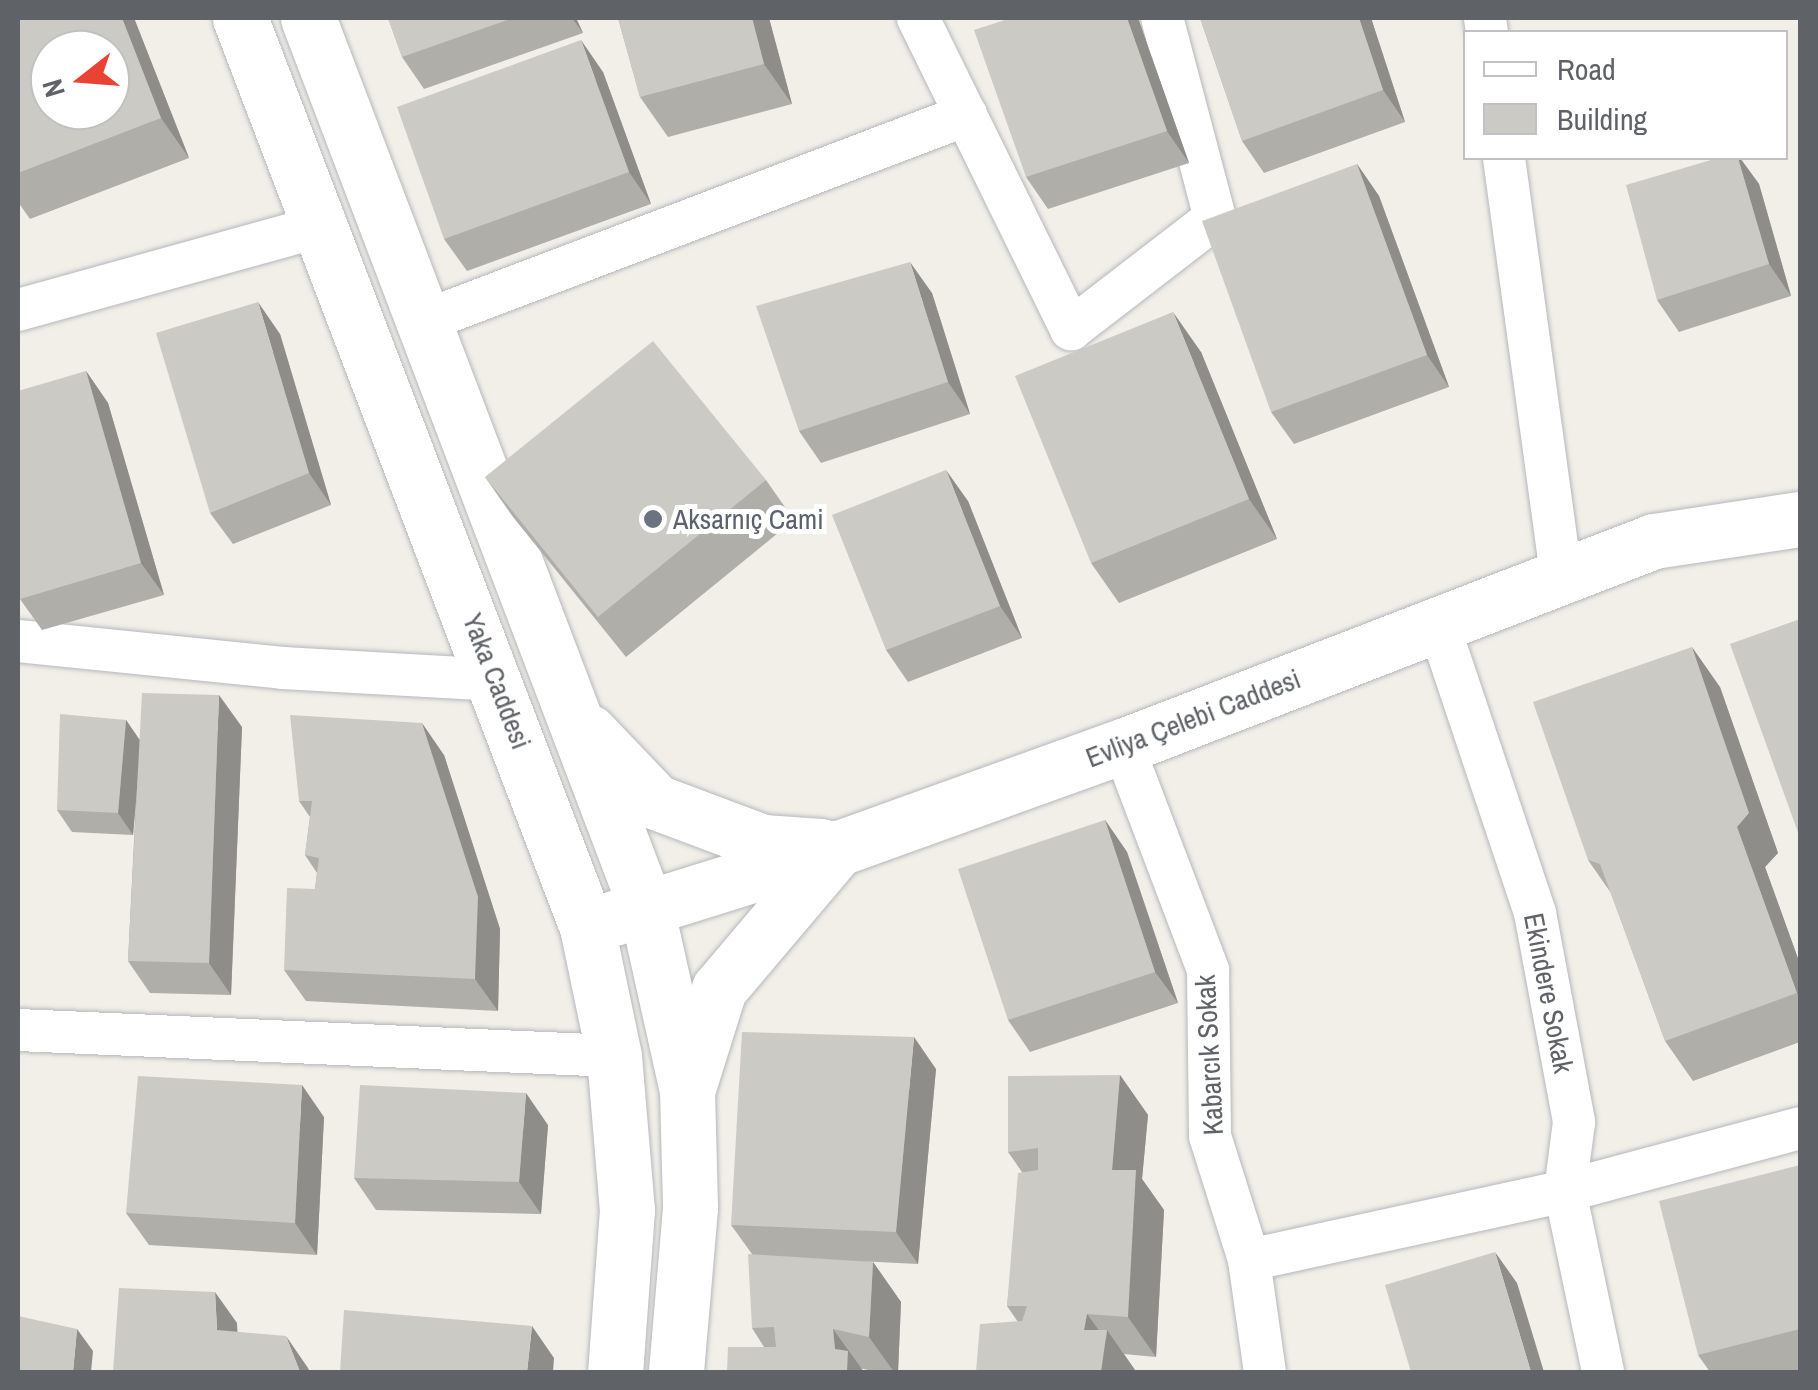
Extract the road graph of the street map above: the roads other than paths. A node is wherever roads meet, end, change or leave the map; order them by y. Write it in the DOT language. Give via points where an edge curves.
graph roads {
  1 [pos="240,18"];
  2 [pos="308,18"];
  3 [pos="918,18"];
  4 [pos="1162,18"];
  5 [pos="966,115"];
  6 [pos="1504,160"];
  7 [pos="320,226"];
  8 [pos="18,310"];
  9 [pos="427,320"];
  10 [pos="1800,519"];
  11 [pos="1561,576"];
  12 [pos="1438,623"];
  13 [pos="18,642"];
  14 [pos="498,680"];
  15 [pos="573,716"];
  16 [pos="1122,746"];
  17 [pos="838,848"];
  18 [pos="646,907"];
  19 [pos="587,926"];
  20 [pos="18,1030"];
  21 [pos="614,1056"];
  22 [pos="687,1091"];
  23 [pos="1800,1128"];
  24 [pos="1565,1191"];
  25 [pos="1249,1260"];
  26 [pos="614,1372"];
  27 [pos="676,1372"];
  28 [pos="1265,1372"];
  29 [pos="1603,1372"];
  1 -- 7 [label="street, Yaka Caddesi"];
  2 -- 9 [label="street"];
  3 -- 5 [label="street"];
  4 -- 5 [label="street" via="1215,218 1071,329"];
  5 -- 9 [label="street"];
  6 -- 11 [label="street"];
  7 -- 8 [label="street"];
  7 -- 14 [label="street, Yaka Caddesi"];
  9 -- 15 [label="street"];
  10 -- 11 [label="street, Evliya Çelebi Caddesi" via="1654,541"];
  11 -- 12 [label="street, Evliya Çelebi Caddesi"];
  12 -- 16 [label="street, Evliya Çelebi Caddesi"];
  12 -- 24 [label="street, Ekindere Sokak" via="1535,913 1574,1122"];
  13 -- 14 [label="street" via="283,668"];
  14 -- 19 [label="street, Yaka Caddesi"];
  15 -- 17 [label="street" via="656,802 764,842"];
  15 -- 18 [label="street"];
  16 -- 17 [label="street, Evliya Çelebi Caddesi"];
  16 -- 25 [label="street, Kabarcık Sokak" via="1208,970 1210,1136"];
  17 -- 18 [label="street, Evliya Çelebi Caddesi"];
  17 -- 22 [label="street" via="718,989"];
  18 -- 19 [label="street, Evliya Çelebi Caddesi"];
  18 -- 22 [label="street"];
  19 -- 21 [label="street, Yaka Caddesi"];
  20 -- 21 [label="street"];
  21 -- 26 [label="street, Yaka Caddesi" via="628,1210"];
  22 -- 27 [label="street" via="690,1208"];
  23 -- 24 [label="street"];
  24 -- 25 [label="street"];
  24 -- 29 [label="street, Ekindere Sokak"];
  25 -- 28 [label="street, Kabarcık Sokak"];
}
